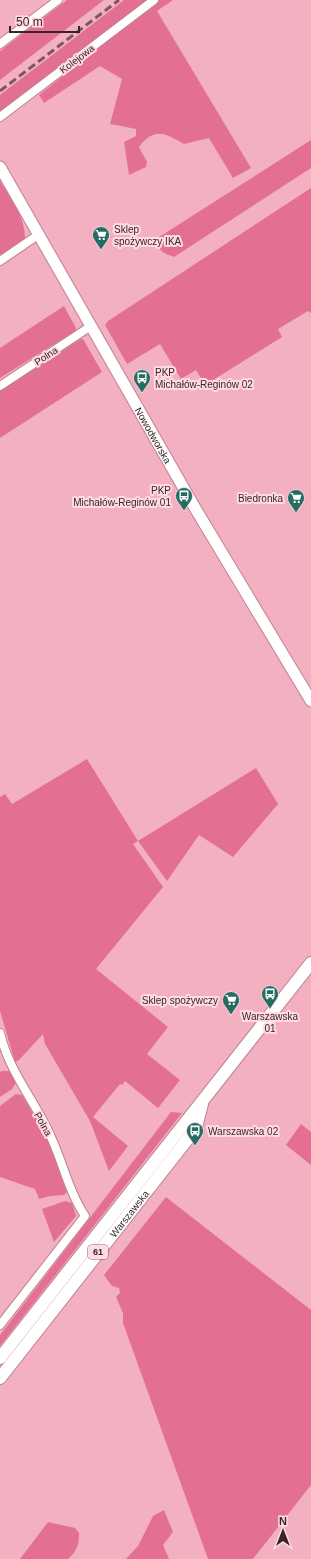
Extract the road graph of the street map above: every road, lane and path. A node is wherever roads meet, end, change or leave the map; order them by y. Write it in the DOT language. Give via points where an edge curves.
graph roads {
  1 [pos="58,0"];
  2 [pos="154,0"];
  3 [pos="0,44"];
  4 [pos="0,117"];
  5 [pos="0,167"];
  6 [pos="38,235"];
  7 [pos="0,261"];
  8 [pos="91,326"];
  9 [pos="0,386"];
  10 [pos="311,701"];
  11 [pos="311,963"];
  12 [pos="0,1033"];
  13 [pos="203,1099"];
  14 [pos="0,1325"];
  15 [pos="0,1358"];
  16 [pos="0,1378"];
  1 -- 3 [label="street"];
  2 -- 4 [label="street, Kolejowa"];
  5 -- 6 [label="main road, Nowodworska"];
  6 -- 7 [label="street"];
  6 -- 8 [label="main road, Nowodworska"];
  8 -- 9 [label="street, Polna"];
  8 -- 10 [label="main road, Nowodworska"];
  11 -- 13 [label="main road, Warszawska / 61"];
  12 -- 14 [label="street, Polna" via="13,1069 46,1127 77,1204 85,1216"];
  13 -- 15 [label="main road, Warszawska / 61"];
  13 -- 16 [label="main road, Warszawska / 61" via="196,1127 190,1136"];
}
